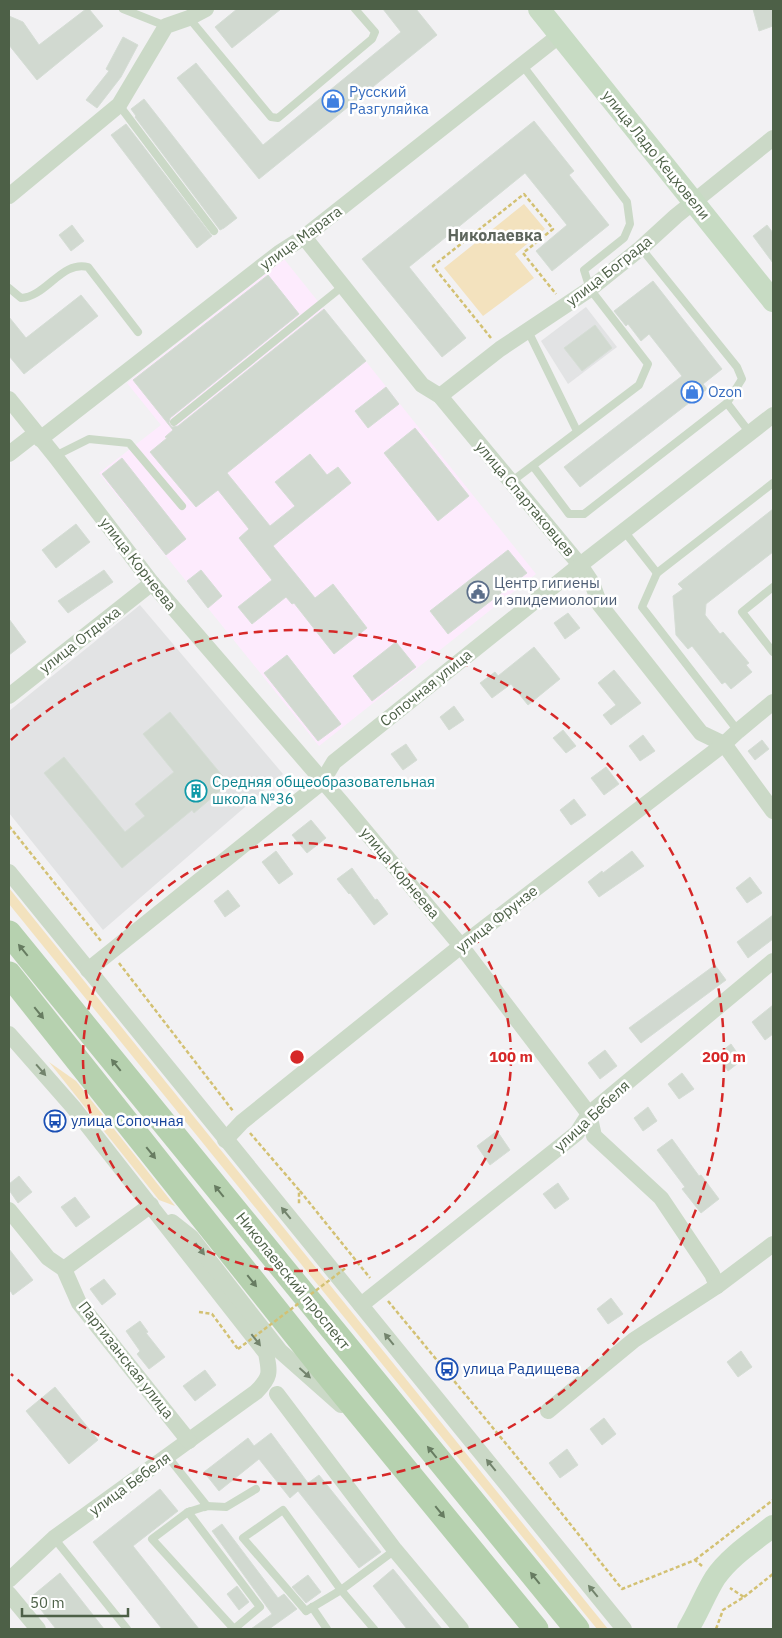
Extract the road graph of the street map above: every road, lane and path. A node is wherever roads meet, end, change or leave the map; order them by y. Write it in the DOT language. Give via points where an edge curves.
graph roads {
  1 [pos="123,9"];
  2 [pos="206,9"];
  3 [pos="355,9"];
  4 [pos="539,9"];
  5 [pos="189,18"];
  6 [pos="166,26"];
  7 [pos="560,35"];
  8 [pos="523,66"];
  9 [pos="118,105"];
  10 [pos="773,138"];
  11 [pos="9,196"];
  12 [pos="694,202"];
  13 [pos="214,231"];
  14 [pos="304,237"];
  15 [pos="641,248"];
  16 [pos="343,286"];
  17 [pos="9,288"];
  18 [pos="590,289"];
  19 [pos="773,301"];
  20 [pos="565,305"];
  21 [pos="528,331"];
  22 [pos="138,332"];
  23 [pos="500,349"];
  24 [pos="440,396"];
  25 [pos="9,399"];
  26 [pos="727,403"];
  27 [pos="773,415"];
  28 [pos="174,422"];
  29 [pos="577,431"];
  30 [pos="750,433"];
  31 [pos="38,436"];
  32 [pos="9,454"];
  33 [pos="55,456"];
  34 [pos="533,466"];
  35 [pos="511,482"];
  36 [pos="773,483"];
  37 [pos="182,506"];
  38 [pos="624,531"];
  39 [pos="580,566"];
  40 [pos="657,573"];
  41 [pos="152,584"];
  42 [pos="773,587"];
  43 [pos="773,652"];
  44 [pos="9,696"];
  45 [pos="773,702"];
  46 [pos="738,731"];
  47 [pos="724,744"];
  48 [pos="322,782"];
  49 [pos="773,811"];
  50 [pos="9,826"];
  51 [pos="9,872"];
  52 [pos="9,933"];
  53 [pos="103,944"];
  54 [pos="461,946"];
  55 [pos="117,961"];
  56 [pos="773,961"];
  57 [pos="88,970"];
  58 [pos="9,974"];
  59 [pos="9,1034"];
  60 [pos="236,1114"];
  61 [pos="589,1114"];
  62 [pos="250,1132"];
  63 [pos="226,1140"];
  64 [pos="299,1190"];
  65 [pos="299,1204"];
  66 [pos="151,1205"];
  67 [pos="9,1210"];
  68 [pos="773,1244"];
  69 [pos="347,1268"];
  70 [pos="64,1269"];
  71 [pos="371,1280"];
  72 [pos="717,1286"];
  73 [pos="388,1300"];
  74 [pos="361,1305"];
  75 [pos="199,1312"];
  76 [pos="277,1394"];
  77 [pos="548,1411"];
  78 [pos="189,1440"];
  79 [pos="388,1446"];
  80 [pos="168,1457"];
  81 [pos="256,1489"];
  82 [pos="773,1500"];
  83 [pos="207,1506"];
  84 [pos="188,1512"];
  85 [pos="773,1526"];
  86 [pos="54,1538"];
  87 [pos="395,1550"];
  88 [pos="695,1560"];
  89 [pos="773,1574"];
  90 [pos="716,1577"];
  91 [pos="9,1580"];
  92 [pos="341,1590"];
  93 [pos="9,1594"];
  94 [pos="744,1597"];
  95 [pos="312,1607"];
  96 [pos="694,1624"];
  97 [pos="38,1629"];
  98 [pos="127,1629"];
  99 [pos="234,1629"];
  100 [pos="327,1629"];
  101 [pos="374,1629"];
  102 [pos="461,1629"];
  103 [pos="536,1629"];
  104 [pos="577,1629"];
  105 [pos="624,1629"];
  106 [pos="716,1629"];
  1 -- 6 [label="lane"];
  2 -- 5 [label="street"];
  3 -- 5 [label="lane" via="375,32 372,40 278,118 271,117"];
  4 -- 7 [label="main road, улица Ладо Кецховели"];
  5 -- 6 [label="street"];
  6 -- 9 [label="street"];
  7 -- 8 [label="street, улица Марата"];
  7 -- 12 [label="main road, улица Ладо Кецховели"];
  8 -- 14 [label="street, улица Марата"];
  8 -- 18 [label="lane" via="628,202 630,224 624,238 584,270"];
  9 -- 11 [label="street"];
  9 -- 13 [label="lane"];
  10 -- 12 [label="street, улица Бограда"];
  12 -- 15 [label="street, улица Бограда"];
  12 -- 19 [label="main road, улица Ладо Кецховели"];
  14 -- 16 [label="street, улица Спартаковцев"];
  14 -- 31 [label="street, улица Марата"];
  15 -- 18 [label="street, улица Бограда"];
  15 -- 26 [label="lane" via="737,367 742,379"];
  16 -- 24 [label="street, улица Спартаковцев" via="422,385"];
  16 -- 28 [label="lane"];
  17 -- 22 [label="lane" via="21,298 30,298 68,270 80,265 88,267"];
  18 -- 20 [label="street, улица Бограда"];
  18 -- 29 [label="lane" via="648,364 639,385"];
  20 -- 21 [label="street, улица Бограда"];
  20 -- 23 [label="path" via="523,253 553,229 524,194 433,266"];
  21 -- 23 [label="street, улица Бограда"];
  21 -- 29 [label="lane"];
  23 -- 24 [label="street, улица Бограда"];
  24 -- 35 [label="street, улица Спартаковцев"];
  25 -- 31 [label="street, улица Корнеева"];
  26 -- 30 [label="lane"];
  26 -- 34 [label="lane" via="584,514 569,514"];
  27 -- 30 [label="street, Сопочная улица"];
  29 -- 34 [label="lane"];
  30 -- 38 [label="street, Сопочная улица"];
  31 -- 32 [label="street, улица Марата"];
  31 -- 33 [label="street, улица Корнеева"];
  33 -- 37 [label="lane" via="89,439 129,443"];
  33 -- 41 [label="street, улица Корнеева"];
  34 -- 35 [label="lane"];
  35 -- 39 [label="street, улица Спартаковцев"];
  36 -- 40 [label="lane"];
  38 -- 39 [label="street, Сопочная улица"];
  38 -- 40 [label="lane"];
  39 -- 47 [label="street, улица Спартаковцев" via="592,583 600,605 701,733"];
  39 -- 48 [label="street, Сопочная улица" via="334,762"];
  40 -- 46 [label="lane" via="642,607"];
  41 -- 44 [label="street, улица Отдыха"];
  41 -- 48 [label="street, улица Корнеева"];
  42 -- 43 [label="lane" via="742,612"];
  45 -- 46 [label="street, улица Фрунзе"];
  46 -- 47 [label="street, улица Фрунзе"];
  47 -- 49 [label="street, улица Спартаковцев"];
  47 -- 54 [label="street, улица Фрунзе"];
  48 -- 54 [label="street, улица Корнеева"];
  48 -- 57 [label="street, Сопочная улица"];
  50 -- 53 [label="path"];
  51 -- 57 [label="street"];
  104 -- 52 [label="main road, Николаевский проспект, one-way"];
  54 -- 61 [label="street, улица Корнеева"];
  54 -- 63 [label="street, улица Фрунзе" via="242,1122"];
  55 -- 60 [label="path"];
  56 -- 61 [label="street, улица Бебеля"];
  57 -- 63 [label="street"];
  58 -- 79 [label="main road, Николаевский проспект, one-way"];
  59 -- 66 [label="street, one-way"];
  61 -- 72 [label="street, улица Корнеева" via="594,1136 661,1198"];
  61 -- 74 [label="street, улица Бебеля" via="577,1132"];
  62 -- 64 [label="path"];
  74 -- 63 [label="street, one-way"];
  64 -- 65 [label="path"];
  64 -- 71 [label="path"];
  66 -- 70 [label="street"];
  66 -- 78 [label="street, улица Бебеля, one-way" via="266,1353 269,1370 268,1379 256,1392"];
  66 -- 79 [label="street, one-way" via="191,1237 280,1351"];
  67 -- 70 [label="street, Партизанская улица" via="48,1258"];
  68 -- 72 [label="street"];
  69 -- 75 [label="path, bridge" via="238,1349 212,1314"];
  70 -- 78 [label="street, Партизанская улица" via="79,1302"];
  72 -- 77 [label="street" via="634,1340"];
  73 -- 88 [label="path" via="622,1589"];
  105 -- 74 [label="street, one-way"];
  76 -- 87 [label="street"];
  78 -- 80 [label="street, улица Бебеля"];
  79 -- 103 [label="main road, Николаевский проспект, one-way"];
  80 -- 83 [label="lane"];
  80 -- 86 [label="street, улица Бебеля"];
  81 -- 83 [label="lane" via="226,1507"];
  82 -- 88 [label="path"];
  83 -- 84 [label="lane"];
  84 -- 99 [label="lane" via="260,1607"];
  84 -- 99 [label="lane" via="152,1539"];
  85 -- 90 [label="main road"];
  86 -- 91 [label="street, улица Бебеля"];
  86 -- 98 [label="lane"];
  87 -- 92 [label="lane"];
  87 -- 102 [label="street"];
  88 -- 90 [label="path"];
  89 -- 94 [label="path"];
  90 -- 94 [label="path"];
  90 -- 96 [label="main road"];
  92 -- 95 [label="lane"];
  92 -- 95 [label="lane" via="282,1510 244,1538 306,1611"];
  92 -- 101 [label="lane"];
  93 -- 97 [label="street"];
  94 -- 106 [label="path" via="723,1610"];
  95 -- 100 [label="lane"];
}
